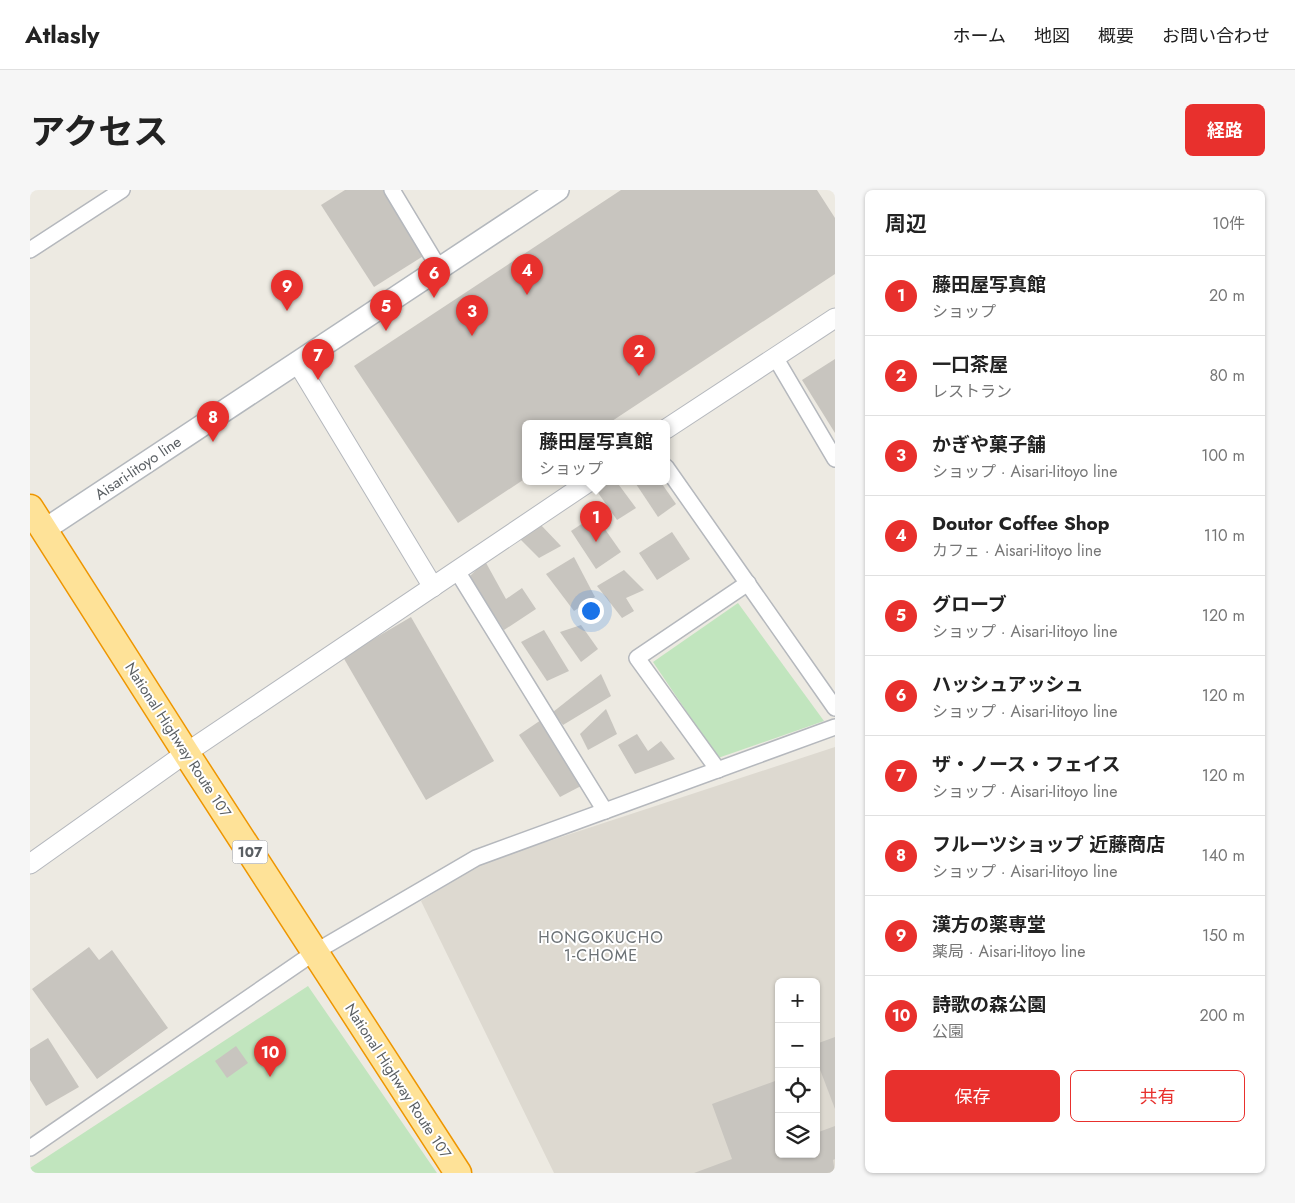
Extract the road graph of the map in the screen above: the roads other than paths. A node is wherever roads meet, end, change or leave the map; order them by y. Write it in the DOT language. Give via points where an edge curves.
graph roads {
  1 [pos="122,190"];
  2 [pos="392,190"];
  3 [pos="558,190"];
  4 [pos="30,250"];
  5 [pos="439,268"];
  6 [pos="835,318"];
  7 [pos="776,357"];
  8 [pos="297,362"];
  9 [pos="670,427"];
  10 [pos="835,459"];
  11 [pos="670,473"];
  12 [pos="584,485"];
  13 [pos="30,508"];
  14 [pos="44,530"];
  15 [pos="457,570"];
  16 [pos="748,583"];
  17 [pos="433,587"];
  18 [pos="835,708"];
  19 [pos="835,726"];
  20 [pos="186,753"];
  21 [pos="718,770"];
  22 [pos="605,811"];
  23 [pos="30,864"];
  24 [pos="315,952"];
  25 [pos="30,1148"];
  26 [pos="458,1173"];
  1 -- 4 [label="street"];
  2 -- 5 [label="street"];
  3 -- 5 [label="main road, Aisari-Iitoyo line"];
  5 -- 8 [label="main road, Aisari-Iitoyo line"];
  6 -- 7 [label="street"];
  7 -- 9 [label="street"];
  7 -- 10 [label="street"];
  8 -- 14 [label="main road, Aisari-Iitoyo line"];
  8 -- 17 [label="street"];
  11 -- 16 [label="street"];
  12 -- 15 [label="street"];
  13 -- 14 [label="highway, National Highway Route 107 / 107"];
  14 -- 20 [label="highway, National Highway Route 107 / 107"];
  15 -- 17 [label="street"];
  15 -- 22 [label="street"];
  16 -- 18 [label="street"];
  16 -- 21 [label="street" via="638,658"];
  17 -- 20 [label="street"];
  19 -- 21 [label="street"];
  20 -- 23 [label="street"];
  20 -- 24 [label="highway, National Highway Route 107 / 107"];
  21 -- 22 [label="street"];
  22 -- 24 [label="street" via="476,858"];
  24 -- 25 [label="street"];
  24 -- 26 [label="highway, National Highway Route 107 / 107"];
}
